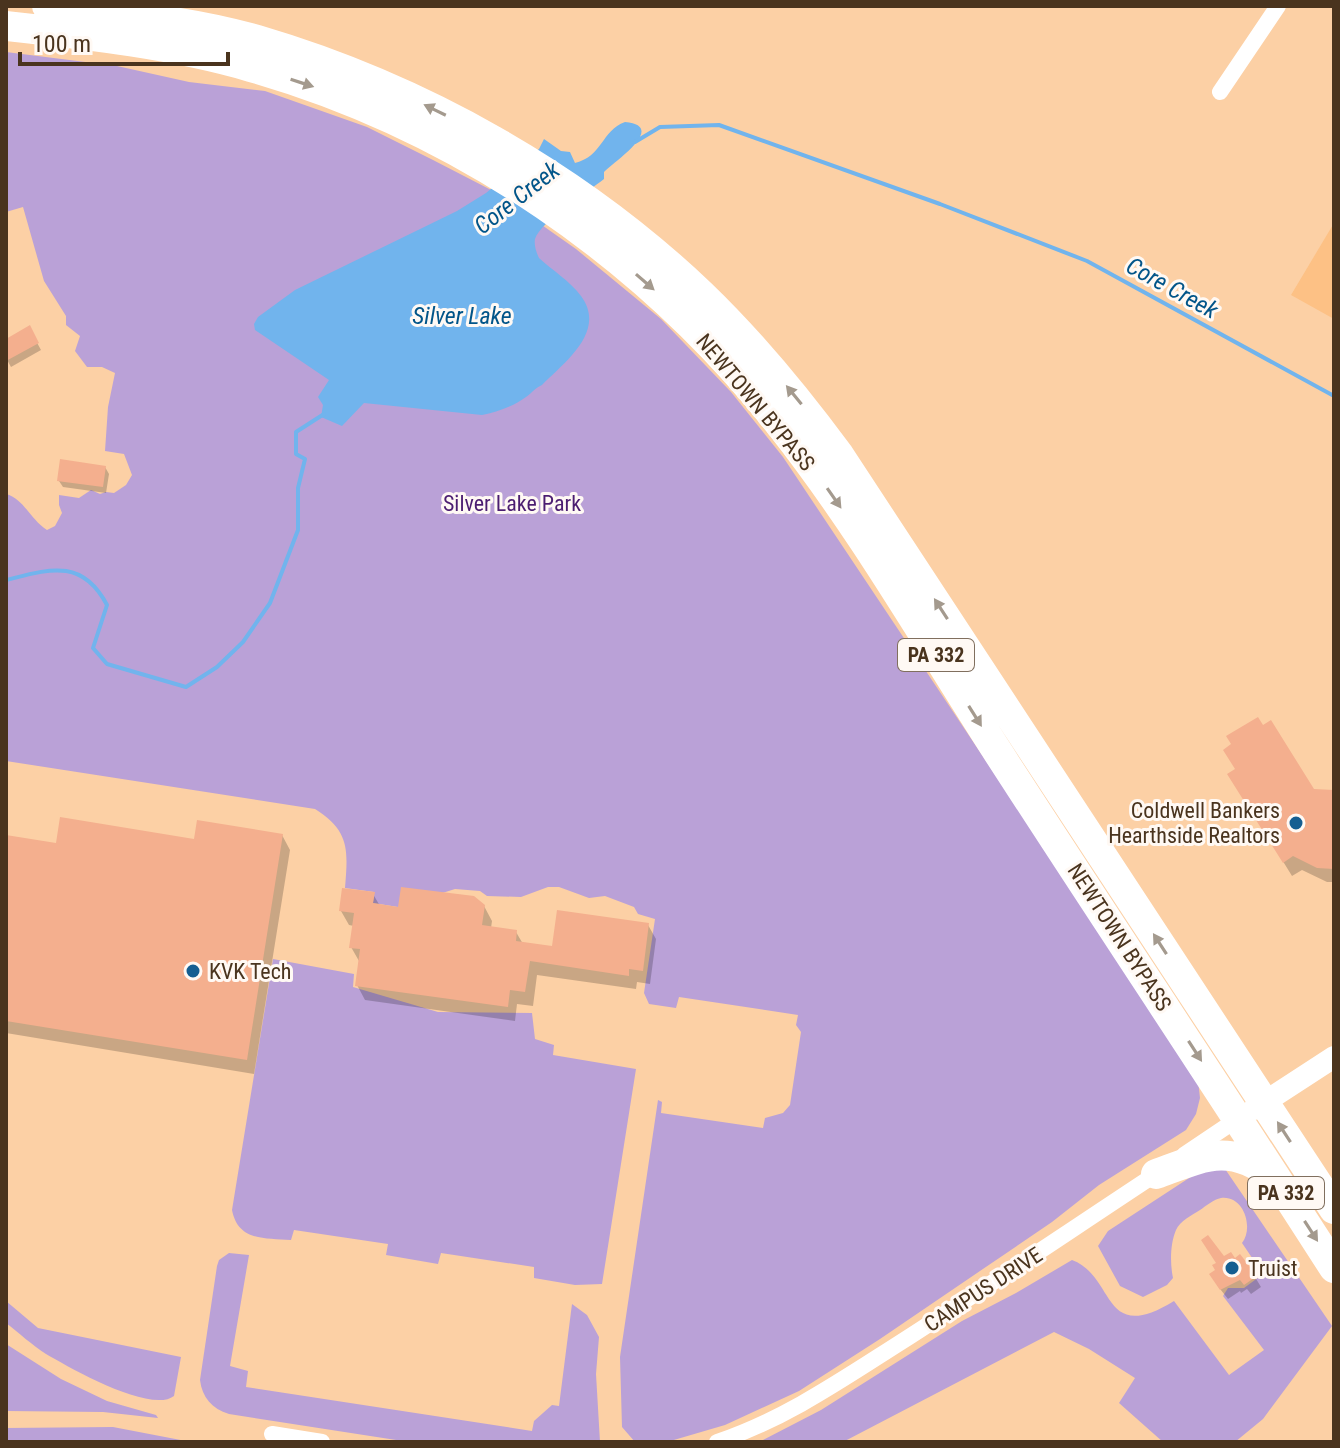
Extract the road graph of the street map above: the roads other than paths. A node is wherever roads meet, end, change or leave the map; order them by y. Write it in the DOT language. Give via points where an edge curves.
graph roads {
  1 [pos="47,6"];
  2 [pos="1278,6"];
  3 [pos="6,26"];
  4 [pos="1220,92"];
  5 [pos="493,156"];
  6 [pos="1334,1057"];
  7 [pos="1252,1110"];
  8 [pos="1156,1174"];
  9 [pos="1277,1179"];
  10 [pos="1334,1209"];
  11 [pos="1334,1268"];
  12 [pos="272,1434"];
  13 [pos="322,1442"];
  14 [pos="717,1442"];
  5 -- 1 [label="highway, NEWTOWN BYPASS / PA 332, one-way" via="456,120 348,70 254,39 170,21"];
  2 -- 4 [label="street"];
  3 -- 5 [label="highway, NEWTOWN BYPASS / PA 332, one-way" via="91,35 249,66"];
  5 -- 7 [label="highway, NEWTOWN BYPASS / PA 332, one-way" via="673,306 793,441 872,553 998,752"];
  7 -- 5 [label="highway, NEWTOWN BYPASS / PA 332, one-way" via="839,455 791,392 700,293 611,219 536,167"];
  6 -- 7 [label="street"];
  7 -- 8 [label="street, CAMPUS DRIVE"];
  7 -- 9 [label="highway, PA 332"];
  10 -- 7 [label="highway, PA 332, one-way"];
  8 -- 9 [label="highway" via="1204,1157 1227,1155 1243,1157"];
  8 -- 14 [label="street, CAMPUS DRIVE" via="850,1375 779,1416"];
  9 -- 11 [label="highway, PA 332, one-way"];
  12 -- 13 [label="street"];
}
